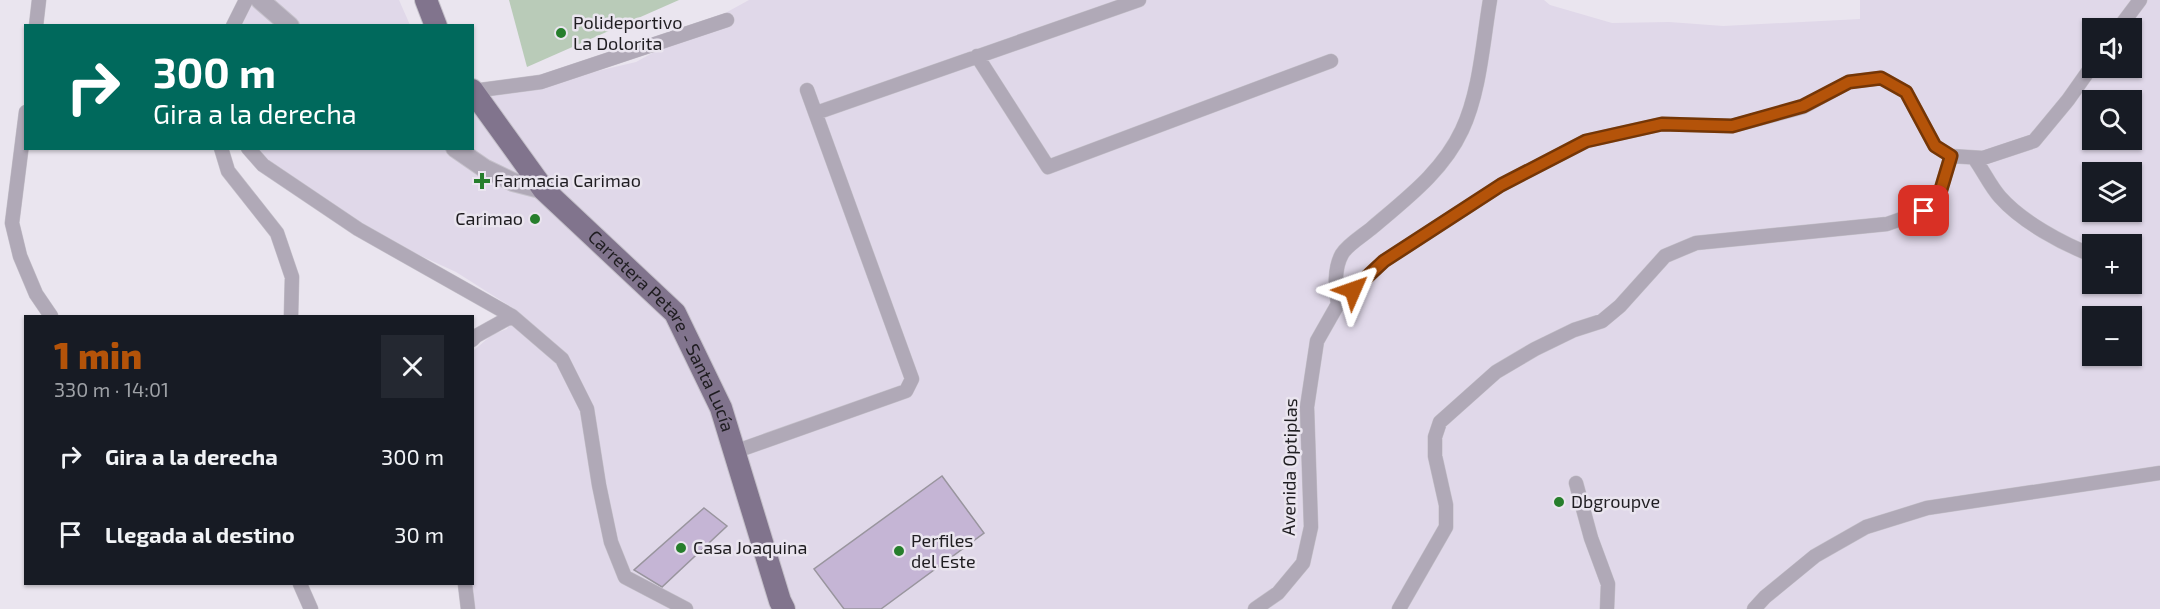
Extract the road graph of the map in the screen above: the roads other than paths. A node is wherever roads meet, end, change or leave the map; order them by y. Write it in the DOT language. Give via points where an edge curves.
graph roads {
  1 [pos="39,0"];
  2 [pos="246,0"];
  3 [pos="260,0"];
  4 [pos="426,0"];
  5 [pos="1139,0"];
  6 [pos="1490,0"];
  7 [pos="2140,0"];
  8 [pos="2126,18"];
  9 [pos="727,20"];
  10 [pos="36,24"];
  11 [pos="233,24"];
  12 [pos="288,24"];
  13 [pos="435,24"];
  14 [pos="977,56"];
  15 [pos="1331,61"];
  16 [pos="2084,78"];
  17 [pos="807,90"];
  18 [pos="474,91"];
  19 [pos="474,92"];
  20 [pos="816,113"];
  21 [pos="24,128"];
  22 [pos="222,150"];
  23 [pos="250,150"];
  24 [pos="458,150"];
  25 [pos="1951,156"];
  26 [pos="1974,158"];
  27 [pos="544,190"];
  28 [pos="2082,251"];
  29 [pos="1338,304"];
  30 [pos="50,315"];
  31 [pos="291,315"];
  32 [pos="512,316"];
  33 [pos="474,338"];
  34 [pos="734,452"];
  35 [pos="2160,473"];
  36 [pos="1576,483"];
  37 [pos="300,585"];
  38 [pos="465,585"];
  39 [pos="311,609"];
  40 [pos="468,609"];
  41 [pos="686,609"];
  42 [pos="784,609"];
  43 [pos="1255,609"];
  44 [pos="1399,609"];
  45 [pos="1607,609"];
  46 [pos="1754,609"];
  1 -- 10 [label="street"];
  2 -- 11 [label="street"];
  3 -- 12 [label="street"];
  4 -- 13 [label="main road"];
  5 -- 14 [label="street"];
  6 -- 29 [label="street" via="1473,100 1462,129 1449,153 1423,185 1343,253 1337,271"];
  7 -- 8 [label="street"];
  9 -- 18 [label="street" via="541,82"];
  14 -- 15 [label="street" via="1048,167"];
  14 -- 20 [label="street"];
  16 -- 26 [label="street" via="2034,141"];
  17 -- 20 [label="street"];
  19 -- 27 [label="main road, Carretera Petare - Santa Lucía"];
  20 -- 34 [label="street" via="912,379 906,391"];
  21 -- 30 [label="street" via="12,223 20,256 36,294"];
  22 -- 31 [label="street" via="228,171 277,233 292,277"];
  23 -- 32 [label="street" via="263,165 358,229"];
  24 -- 27 [label="street" via="513,183"];
  25 -- 26 [label="street"];
  25 -- 29 [label="street, Avenida Optiplas" via="1935,146 1906,92 1881,78 1849,82 1803,106 1732,126 1662,124 1586,141 1501,185 1384,261"];
  25 -- 44 [label="street" via="1939,196 1924,211 1887,224 1696,243 1665,256 1602,321 1564,335 1496,372 1440,422 1435,456 1446,505 1446,527"];
  26 -- 28 [label="street" via="2001,198 2028,220"];
  27 -- 34 [label="main road, Carretera Petare - Santa Lucía" via="675,313 721,408"];
  29 -- 43 [label="street, Avenida Optiplas" via="1317,341 1307,407 1311,527 1303,563 1278,593"];
  32 -- 33 [label="street"];
  32 -- 41 [label="street" via="562,359 587,409 611,542 625,577"];
  34 -- 42 [label="main road, Carretera Petare - Santa Lucía"];
  35 -- 46 [label="street" via="1927,508 1866,527 1815,556"];
  36 -- 45 [label="street" via="1608,584"];
  37 -- 39 [label="street"];
  38 -- 40 [label="street"];
}
